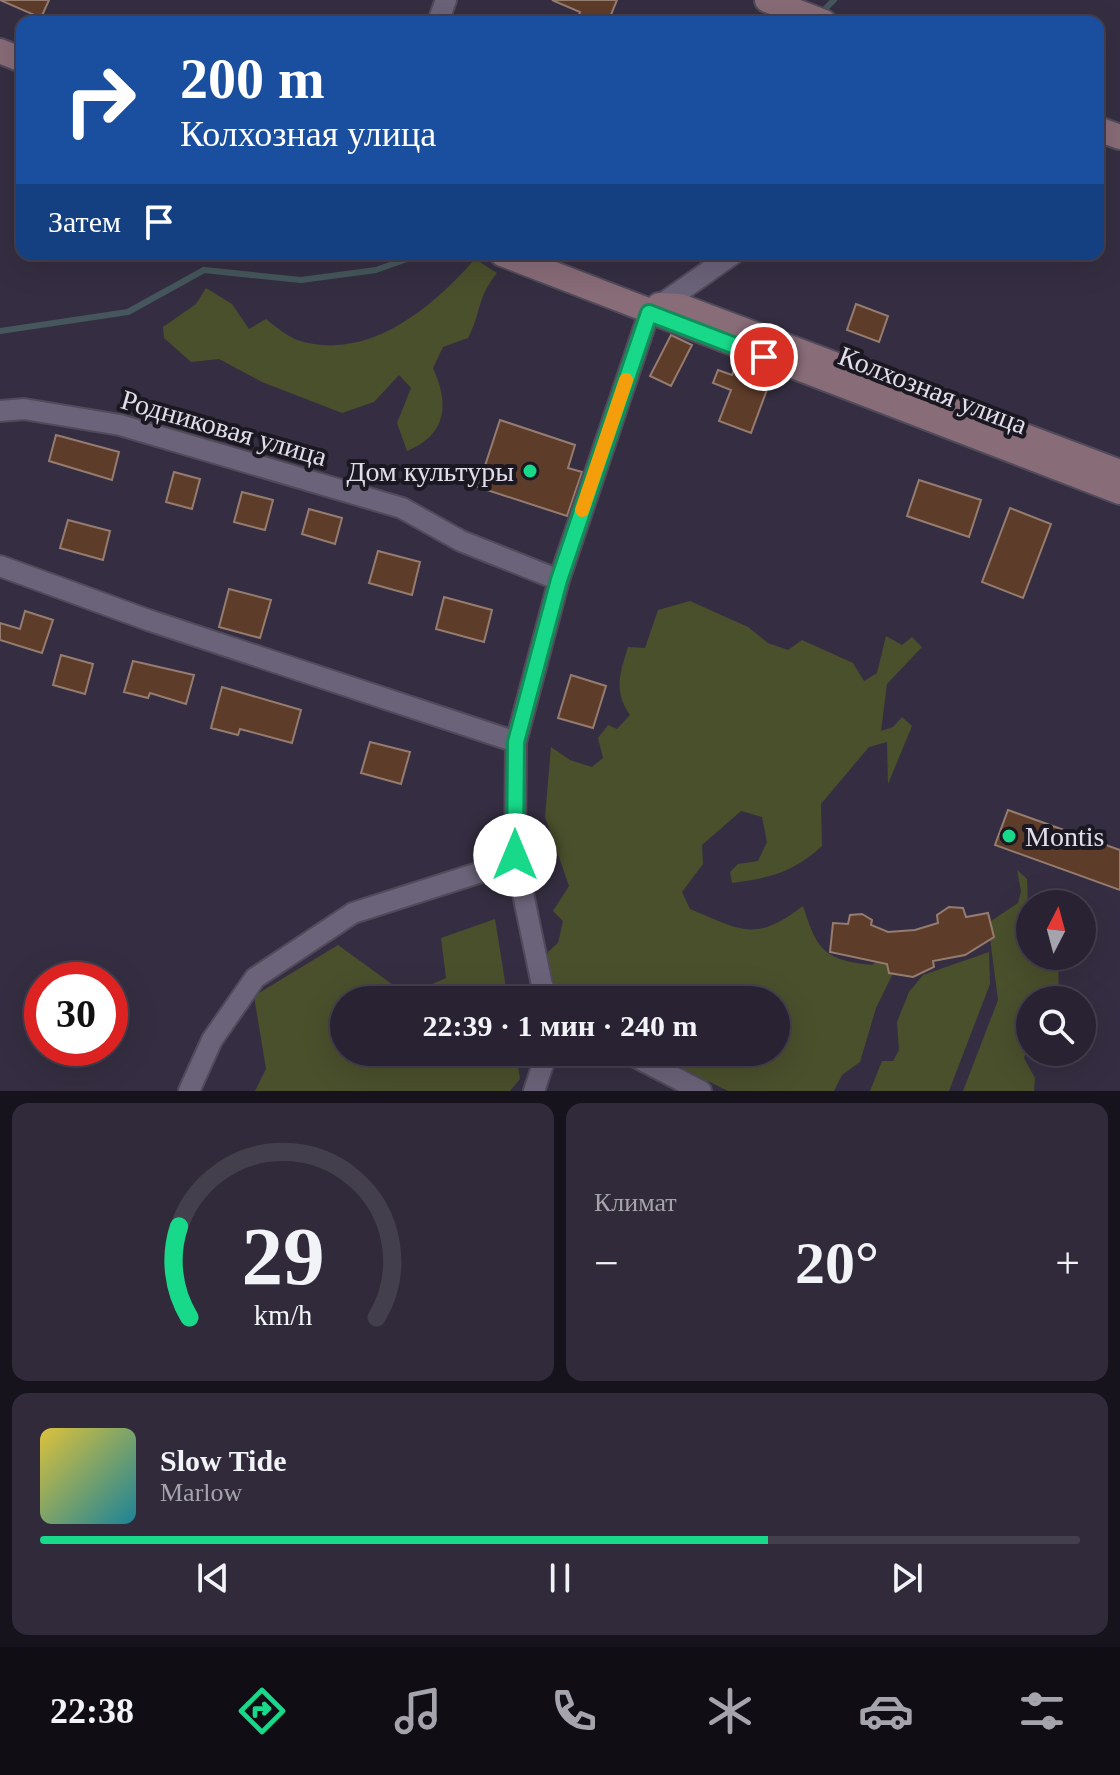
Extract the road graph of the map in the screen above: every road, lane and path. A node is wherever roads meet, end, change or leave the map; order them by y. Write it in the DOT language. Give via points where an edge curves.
graph roads {
  1 [pos="771,1"];
  2 [pos="810,16"];
  3 [pos="519,260"];
  4 [pos="724,260"];
  5 [pos="654,309"];
  6 [pos="0,411"];
  7 [pos="1120,472"];
  8 [pos="1120,492"];
  9 [pos="0,566"];
  10 [pos="559,580"];
  11 [pos="516,742"];
  12 [pos="515,855"];
  13 [pos="542,986"];
  14 [pos="542,1066"];
  15 [pos="653,1066"];
  16 [pos="189,1091"];
  17 [pos="534,1091"];
  18 [pos="701,1091"];
  1 -- 2 [label="street"];
  3 -- 5 [label="street, Колхозная улица"];
  4 -- 5 [label="street"];
  5 -- 7 [label="street, Колхозная улица" via="680,306"];
  5 -- 8 [label="street, Колхозная улица"];
  5 -- 10 [label="street"];
  6 -- 10 [label="street, Родниковая улица" via="24,409 120,425 402,508 461,541"];
  9 -- 11 [label="street"];
  10 -- 11 [label="street"];
  11 -- 12 [label="street"];
  12 -- 13 [label="street"];
  12 -- 16 [label="street" via="500,866 353,913 255,978 212,1040"];
  14 -- 17 [label="street"];
  15 -- 18 [label="street"];
}
